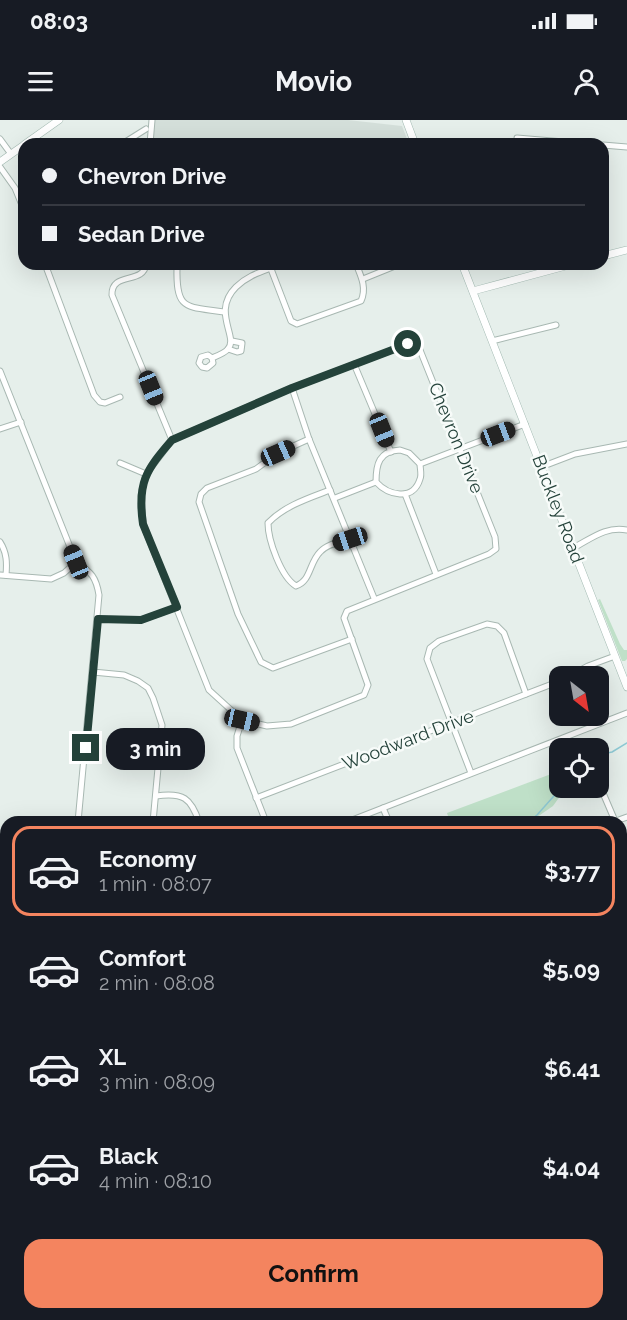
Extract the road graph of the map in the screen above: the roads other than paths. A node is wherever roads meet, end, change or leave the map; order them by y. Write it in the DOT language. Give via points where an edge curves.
graph roads {
  1 [pos="59,120"];
  2 [pos="152,120"];
  3 [pos="406,120"];
  4 [pos="146,129"];
  5 [pos="34,138"];
  6 [pos="132,138"];
  7 [pos="150,138"];
  8 [pos="413,138"];
  9 [pos="0,139"];
  10 [pos="609,146"];
  11 [pos="627,147"];
  12 [pos="18,149"];
  13 [pos="11,154"];
  14 [pos="0,162"];
  15 [pos="0,167"];
  16 [pos="18,195"];
  17 [pos="627,250"];
  18 [pos="609,254"];
  19 [pos="47,270"];
  20 [pos="145,270"];
  21 [pos="178,270"];
  22 [pos="264,270"];
  23 [pos="271,270"];
  24 [pos="359,270"];
  25 [pos="385,270"];
  26 [pos="464,270"];
  27 [pos="540,270"];
  28 [pos="363,279"];
  29 [pos="473,291"];
  30 [pos="224,312"];
  31 [pos="556,325"];
  32 [pos="232,341"];
  33 [pos="492,341"];
  34 [pos="228,349"];
  35 [pos="212,358"];
  36 [pos="354,364"];
  37 [pos="0,371"];
  38 [pos="292,388"];
  39 [pos="120,397"];
  40 [pos="21,422"];
  41 [pos="525,423"];
  42 [pos="0,429"];
  43 [pos="309,439"];
  44 [pos="172,440"];
  45 [pos="627,444"];
  46 [pos="461,448"];
  47 [pos="391,452"];
  48 [pos="120,463"];
  49 [pos="420,464"];
  50 [pos="542,467"];
  51 [pos="146,474"];
  52 [pos="376,482"];
  53 [pos="330,490"];
  54 [pos="405,494"];
  55 [pos="334,498"];
  56 [pos="627,530"];
  57 [pos="350,539"];
  58 [pos="0,542"];
  59 [pos="573,548"];
  60 [pos="76,562"];
  61 [pos="436,574"];
  62 [pos="3,575"];
  63 [pos="374,598"];
  64 [pos="177,607"];
  65 [pos="98,619"];
  66 [pos="352,639"];
  67 [pos="615,656"];
  68 [pos="588,666"];
  69 [pos="93,672"];
  70 [pos="549,685"];
  71 [pos="627,687"];
  72 [pos="526,694"];
  73 [pos="627,713"];
  74 [pos="242,720"];
  75 [pos="452,723"];
  76 [pos="471,773"];
  77 [pos="156,796"];
  78 [pos="256,798"];
  79 [pos="605,798"];
  80 [pos="383,808"];
  81 [pos="79,816"];
  82 [pos="154,816"];
  83 [pos="197,816"];
  84 [pos="264,816"];
  85 [pos="362,816"];
  86 [pos="386,816"];
  87 [pos="612,816"];
  1 -- 5 [label="street"];
  2 -- 7 [label="street"];
  3 -- 8 [label="street"];
  4 -- 6 [label="street"];
  9 -- 13 [label="street"];
  10 -- 11 [label="street"];
  12 -- 13 [label="street"];
  13 -- 14 [label="street"];
  15 -- 16 [label="street"];
  17 -- 18 [label="street"];
  19 -- 39 [label="street" via="94,395 105,403"];
  20 -- 44 [label="street" via="113,286 113,298"];
  21 -- 30 [label="street" via="182,303"];
  22 -- 30 [label="street" via="236,288"];
  23 -- 28 [label="street" via="291,321 297,324 361,301"];
  24 -- 28 [label="street"];
  25 -- 28 [label="street"];
  26 -- 29 [label="street, Buckley Road"];
  27 -- 29 [label="street"];
  29 -- 33 [label="street, Buckley Road"];
  30 -- 32 [label="street"];
  31 -- 33 [label="street"];
  32 -- 34 [label="street"];
  32 -- 34 [label="street" via="242,343 240,351"];
  33 -- 41 [label="street, Buckley Road"];
  34 -- 35 [label="street"];
  36 -- 38 [label="street, Chevron Drive"];
  36 -- 46 [label="street, Chevron Drive" via="408,344 415,346"];
  36 -- 47 [label="street"];
  37 -- 40 [label="street"];
  38 -- 43 [label="street"];
  38 -- 44 [label="street, Chevron Drive"];
  40 -- 42 [label="street"];
  40 -- 60 [label="street"];
  41 -- 46 [label="street"];
  41 -- 50 [label="street, Buckley Road"];
  43 -- 53 [label="street"];
  43 -- 66 [label="street" via="278,453 256,469 207,488 199,502 238,614 261,662 273,668"];
  44 -- 51 [label="street, Chevron Drive"];
  45 -- 50 [label="street" via="575,454"];
  46 -- 49 [label="street"];
  46 -- 61 [label="street, Chevron Drive" via="496,549"];
  47 -- 49 [label="street" via="409,453"];
  47 -- 52 [label="street" via="376,466"];
  48 -- 51 [label="street"];
  49 -- 54 [label="street" via="421,479"];
  50 -- 59 [label="street, Buckley Road"];
  51 -- 64 [label="street" via="141,495 143,524"];
  52 -- 54 [label="street" via="388,492"];
  52 -- 55 [label="street"];
  53 -- 55 [label="street"];
  53 -- 57 [label="street" via="305,499 268,523 268,534 288,581 296,586 302,584 321,550"];
  54 -- 61 [label="street"];
  55 -- 57 [label="street"];
  56 -- 59 [label="street" via="603,531"];
  57 -- 63 [label="street"];
  58 -- 62 [label="street" via="7,561"];
  59 -- 67 [label="street, Buckley Road"];
  60 -- 62 [label="street" via="51,579"];
  60 -- 65 [label="street" via="96,580"];
  61 -- 63 [label="street"];
  63 -- 66 [label="street" via="344,614"];
  64 -- 65 [label="street" via="141,620"];
  64 -- 74 [label="street" via="209,690"];
  65 -- 69 [label="street"];
  66 -- 74 [label="street" via="368,685 364,695 291,724 267,726"];
  67 -- 68 [label="street"];
  67 -- 71 [label="street, Buckley Road"];
  69 -- 77 [label="street" via="124,675 144,684 151,693 162,725"];
  69 -- 81 [label="street"];
  70 -- 72 [label="street, Woodward Drive"];
  72 -- 75 [label="street, Woodward Drive"];
  72 -- 75 [label="street" via="504,633 497,626 487,624 439,641 430,648 427,659"];
  73 -- 76 [label="street"];
  74 -- 78 [label="street" via="237,748"];
  75 -- 76 [label="street"];
  75 -- 78 [label="street, Woodward Drive"];
  76 -- 80 [label="street"];
  77 -- 82 [label="street"];
  77 -- 83 [label="street" via="170,794 188,800"];
  78 -- 84 [label="street"];
  79 -- 87 [label="street"];
  80 -- 85 [label="street"];
  80 -- 86 [label="street"];
}
